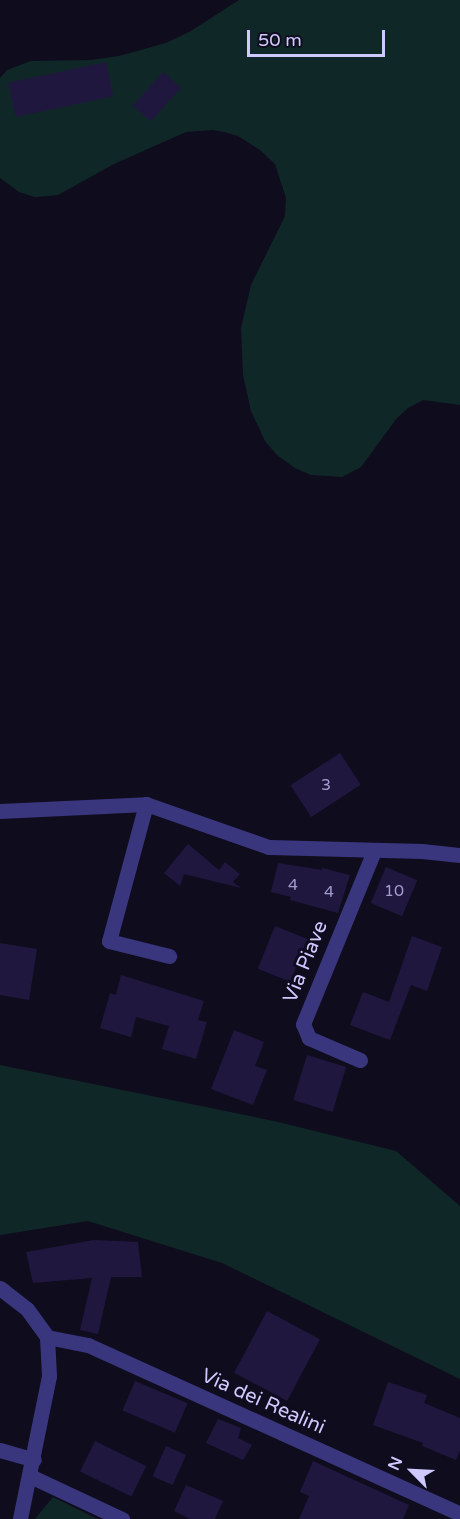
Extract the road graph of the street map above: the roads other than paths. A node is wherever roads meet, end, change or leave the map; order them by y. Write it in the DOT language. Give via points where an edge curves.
graph roads {
  1 [pos="146,804"];
  2 [pos="0,811"];
  3 [pos="374,851"];
  4 [pos="460,855"];
  5 [pos="169,956"];
  6 [pos="360,1060"];
  7 [pos="0,1288"];
  8 [pos="46,1336"];
  9 [pos="0,1450"];
  10 [pos="34,1460"];
  11 [pos="30,1476"];
  12 [pos="460,1514"];
  13 [pos="20,1519"];
  14 [pos="122,1519"];
  1 -- 2 [label="street"];
  1 -- 3 [label="street" via="269,848"];
  1 -- 5 [label="street" via="109,941"];
  3 -- 4 [label="street"];
  3 -- 6 [label="street, Via Piave" via="303,1024 309,1038"];
  7 -- 8 [label="street" via="27,1309"];
  8 -- 10 [label="street" via="49,1376"];
  8 -- 12 [label="street, Via dei Realini" via="88,1345"];
  9 -- 10 [label="street"];
  10 -- 11 [label="street"];
  11 -- 13 [label="street"];
  11 -- 14 [label="street"];
}
